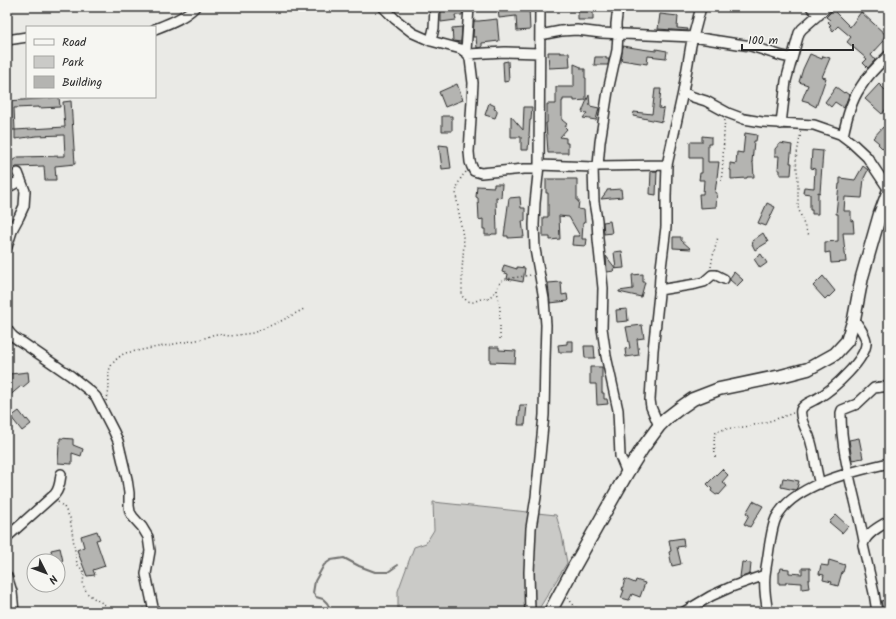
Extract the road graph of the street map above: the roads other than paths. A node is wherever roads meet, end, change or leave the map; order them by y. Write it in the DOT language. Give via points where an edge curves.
graph roads {
  1 [pos="195,7"];
  2 [pos="383,7"];
  3 [pos="435,7"];
  4 [pos="469,7"];
  5 [pos="540,7"];
  6 [pos="618,7"];
  7 [pos="701,7"];
  8 [pos="811,7"];
  9 [pos="827,7"];
  10 [pos="819,14"];
  11 [pos="156,29"];
  12 [pos="618,34"];
  13 [pos="540,35"];
  14 [pos="26,37"];
  15 [pos="693,37"];
  16 [pos="7,40"];
  17 [pos="431,41"];
  18 [pos="467,53"];
  19 [pos="539,53"];
  20 [pos="889,55"];
  21 [pos="792,58"];
  22 [pos="683,92"];
  23 [pos="780,124"];
  24 [pos="843,136"];
  25 [pos="667,166"];
  26 [pos="538,167"];
  27 [pos="596,167"];
  28 [pos="7,188"];
  29 [pos="889,190"];
  30 [pos="7,247"];
  31 [pos="724,279"];
  32 [pos="659,290"];
  33 [pos="854,319"];
  34 [pos="7,329"];
  35 [pos="889,386"];
  36 [pos="659,426"];
  37 [pos="889,463"];
  38 [pos="627,473"];
  39 [pos="848,473"];
  40 [pos="60,474"];
  41 [pos="820,484"];
  42 [pos="889,521"];
  43 [pos="7,537"];
  44 [pos="864,541"];
  45 [pos="7,576"];
  46 [pos="765,576"];
  47 [pos="14,612"];
  48 [pos="154,612"];
  49 [pos="530,612"];
  50 [pos="550,612"];
  51 [pos="684,612"];
  52 [pos="768,612"];
  53 [pos="877,612"];
  1 -- 11 [label="street" via="188,14"];
  2 -- 17 [label="street" via="413,33"];
  3 -- 17 [label="street"];
  4 -- 18 [label="street"];
  5 -- 13 [label="street"];
  6 -- 12 [label="street"];
  7 -- 15 [label="street"];
  8 -- 10 [label="street"];
  9 -- 10 [label="street"];
  10 -- 21 [label="street" via="799,33"];
  12 -- 13 [label="street" via="577,30"];
  12 -- 15 [label="street"];
  12 -- 27 [label="street"];
  13 -- 19 [label="street"];
  14 -- 16 [label="street"];
  15 -- 21 [label="street" via="751,46"];
  15 -- 22 [label="street"];
  17 -- 18 [label="street" via="462,49"];
  18 -- 19 [label="street"];
  18 -- 26 [label="street" via="473,83 469,152 472,167 481,173"];
  19 -- 26 [label="street"];
  20 -- 24 [label="street" via="858,90"];
  21 -- 23 [label="street"];
  22 -- 23 [label="street" via="736,116"];
  22 -- 25 [label="street"];
  23 -- 24 [label="street" via="814,125"];
  24 -- 29 [label="street" via="867,157"];
  25 -- 27 [label="street"];
  25 -- 32 [label="street" via="666,232"];
  26 -- 27 [label="street"];
  26 -- 49 [label="street" via="535,249 546,325 544,415 531,528"];
  27 -- 38 [label="street" via="594,202 603,288 602,328 618,406 620,456"];
  28 -- 30 [label="street" via="19,177 25,191 24,206 12,228"];
  29 -- 33 [label="main road" via="862,276"];
  31 -- 32 [label="street" via="712,275 704,282"];
  32 -- 36 [label="street" via="650,400 650,407"];
  33 -- 36 [label="main road" via="847,341 835,354 821,362 798,372 719,389 694,399"];
  33 -- 41 [label="street" via="866,341 865,350 841,380 801,411"];
  34 -- 48 [label="street" via="12,337 71,376 96,397 118,441 130,494 130,512 148,537 150,551 146,574"];
  35 -- 39 [label="street" via="874,388 857,404 841,411"];
  36 -- 38 [label="main road"];
  37 -- 39 [label="street"];
  38 -- 50 [label="main road"];
  39 -- 41 [label="street"];
  39 -- 44 [label="street"];
  40 -- 43 [label="street" via="58,491"];
  41 -- 46 [label="street" via="798,494 780,512 772,530"];
  42 -- 44 [label="street"];
  44 -- 53 [label="street" via="863,549"];
  45 -- 47 [label="street"];
  46 -- 51 [label="street" via="711,596"];
  46 -- 52 [label="street"];
}
